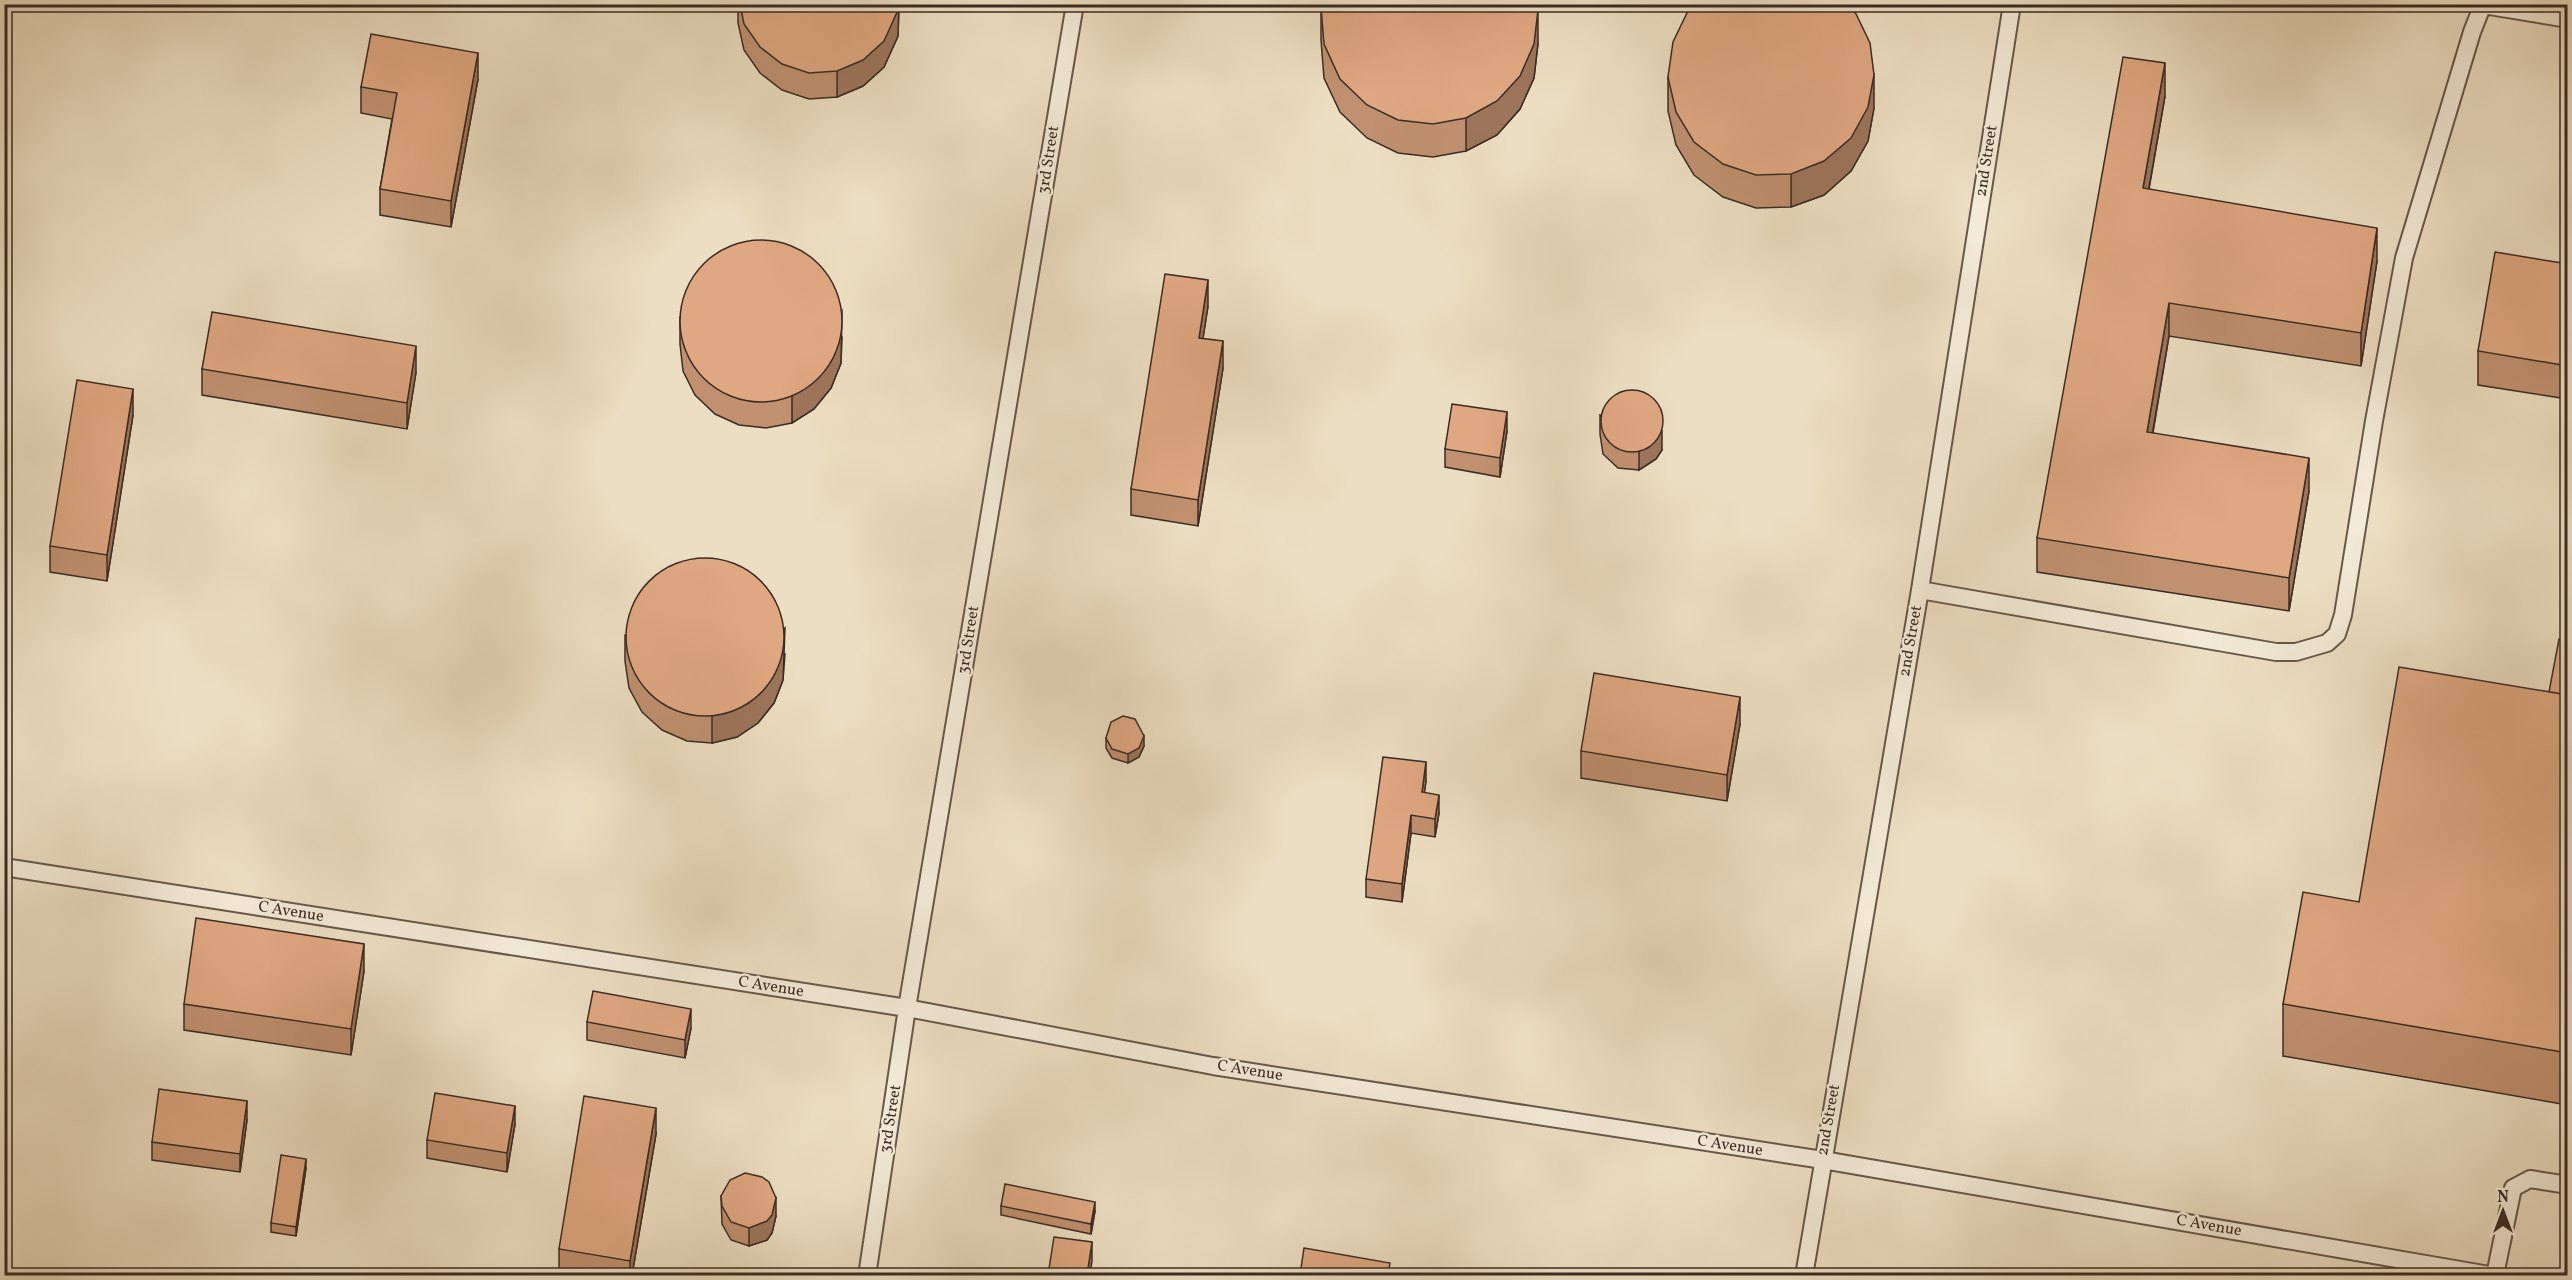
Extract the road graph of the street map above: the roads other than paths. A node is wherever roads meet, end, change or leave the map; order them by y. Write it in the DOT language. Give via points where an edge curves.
graph roads {
  1 [pos="1075,4"];
  2 [pos="2012,4"];
  3 [pos="2483,5"];
  4 [pos="2568,19"];
  5 [pos="1920,590"];
  6 [pos="4,867"];
  7 [pos="907,1008"];
  8 [pos="1823,1160"];
  9 [pos="2568,1185"];
  10 [pos="867,1275"];
  11 [pos="1804,1275"];
  12 [pos="2495,1275"];
  1 -- 7 [label="lane, 3rd Street"];
  2 -- 5 [label="lane, 2nd Street"];
  3 -- 4 [label="lane"];
  3 -- 5 [label="lane" via="2404,258 2349,589 2337,634 2313,648 2276,652"];
  5 -- 8 [label="lane, 2nd Street"];
  6 -- 7 [label="lane, C Avenue"];
  7 -- 8 [label="lane, C Avenue" via="1213,1066"];
  7 -- 10 [label="lane, 3rd Street"];
  8 -- 11 [label="lane, 2nd Street"];
  8 -- 12 [label="lane, C Avenue"];
  9 -- 12 [label="lane" via="2530,1179 2513,1188"];
}
